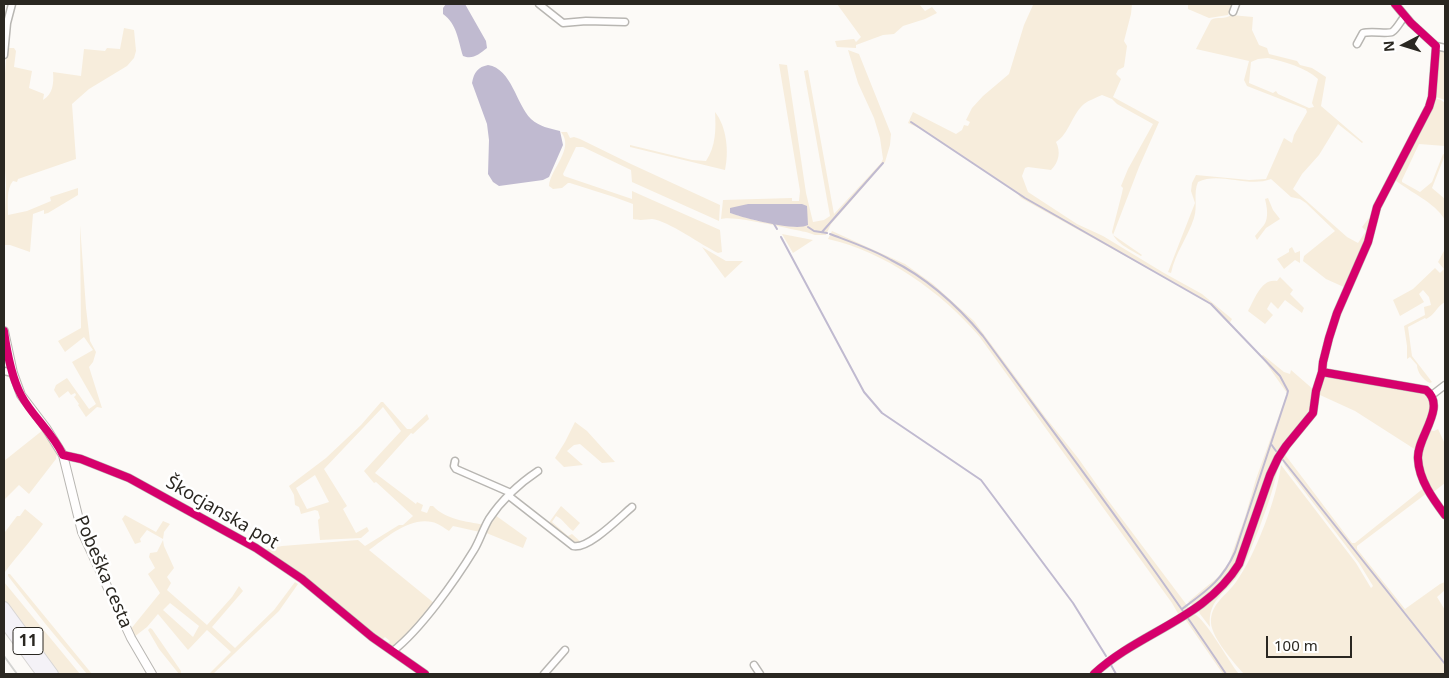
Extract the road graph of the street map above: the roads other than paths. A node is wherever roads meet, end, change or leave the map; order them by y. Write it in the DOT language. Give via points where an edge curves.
graph roads {
  1 [pos="12,4"];
  2 [pos="539,4"];
  3 [pos="1236,4"];
  4 [pos="1395,4"];
  5 [pos="1233,12"];
  6 [pos="1405,16"];
  7 [pos="625,22"];
  8 [pos="5,29"];
  9 [pos="1356,44"];
  10 [pos="1436,46"];
  11 [pos="1445,48"];
  12 [pos="4,55"];
  13 [pos="4,331"];
  14 [pos="4,371"];
  15 [pos="1322,372"];
  16 [pos="13,373"];
  17 [pos="1445,385"];
  18 [pos="1432,394"];
  19 [pos="63,455"];
  20 [pos="455,461"];
  21 [pos="538,471"];
  22 [pos="510,495"];
  23 [pos="632,507"];
  24 [pos="1445,515"];
  25 [pos="4,607"];
  26 [pos="4,622"];
  27 [pos="565,650"];
  28 [pos="393,651"];
  29 [pos="754,664"];
  30 [pos="42,674"];
  31 [pos="53,674"];
  32 [pos="152,674"];
  33 [pos="425,674"];
  34 [pos="544,674"];
  35 [pos="760,674"];
  36 [pos="1094,674"];
  1 -- 8 [label="street"];
  2 -- 7 [label="street" via="562,23"];
  3 -- 5 [label="street"];
  4 -- 6 [label="street"];
  6 -- 9 [label="street" via="1392,32 1363,33"];
  6 -- 10 [label="street"];
  8 -- 12 [label="street"];
  10 -- 11 [label="street"];
  10 -- 15 [label="street" via="1429,107 1377,207 1368,242 1328,338"];
  13 -- 16 [label="street, Pobeška cesta"];
  14 -- 16 [label="street"];
  15 -- 18 [label="street" via="1426,390"];
  15 -- 36 [label="street" via="1313,412 1278,458 1232,575 1187,616 1124,651"];
  16 -- 19 [label="street, Pobeška cesta" via="21,395"];
  17 -- 18 [label="street"];
  18 -- 24 [label="street" via="1433,412 1418,460 1426,486"];
  19 -- 28 [label="street, Škocjanska pot" via="129,478 256,548 302,579"];
  19 -- 32 [label="street, Pobeška cesta" via="82,532"];
  20 -- 22 [label="street" via="456,469"];
  21 -- 22 [label="street"];
  22 -- 23 [label="street" via="578,547"];
  22 -- 28 [label="street" via="489,519 460,572 416,629"];
  25 -- 31 [label="highway, 11"];
  26 -- 30 [label="highway, 11"];
  27 -- 34 [label="street"];
  28 -- 33 [label="street, Škocjanska pot"];
  29 -- 35 [label="street"];
}
